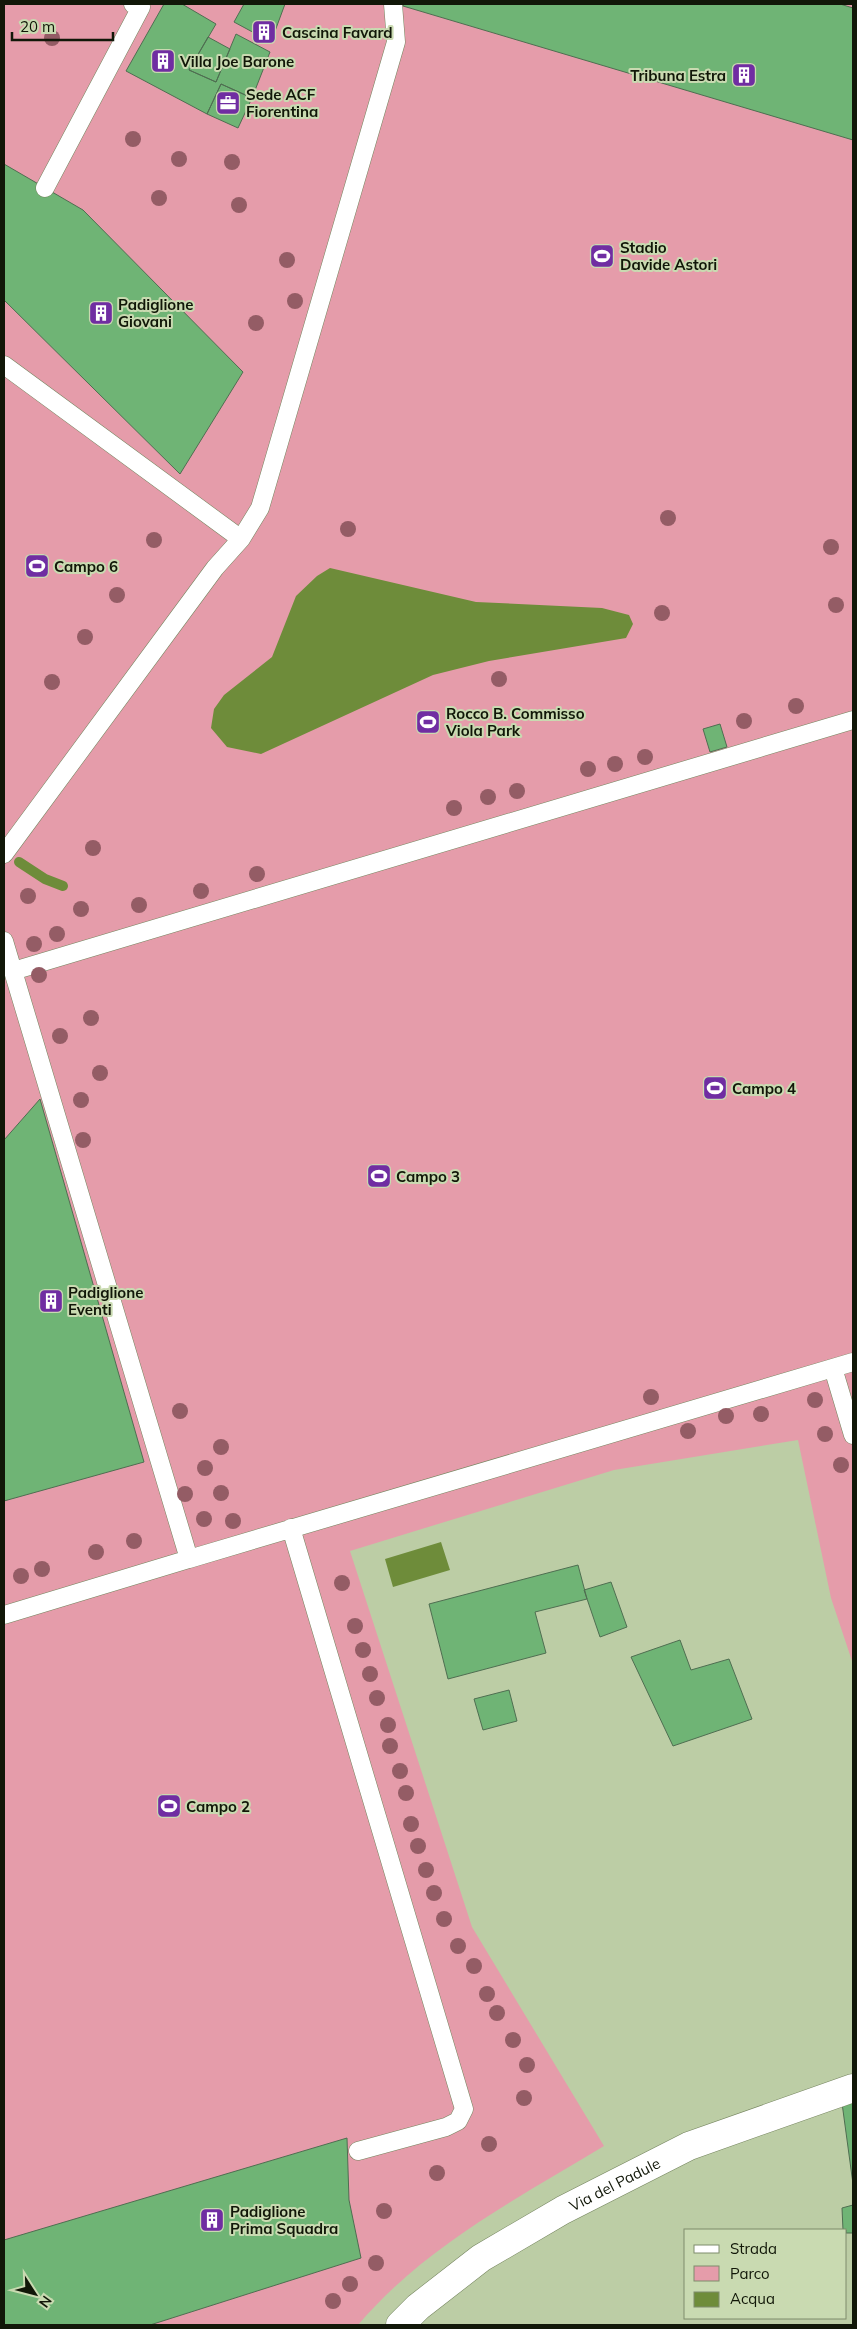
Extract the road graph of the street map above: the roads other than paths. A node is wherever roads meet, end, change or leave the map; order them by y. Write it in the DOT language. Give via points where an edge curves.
graph roads {
  1 [pos="133,4"];
  2 [pos="393,4"];
  3 [pos="45,188"];
  4 [pos="4,365"];
  5 [pos="242,539"];
  6 [pos="853,720"];
  7 [pos="4,854"];
  8 [pos="4,940"];
  9 [pos="13,972"];
  10 [pos="853,1362"];
  11 [pos="833,1368"];
  12 [pos="853,1435"];
  13 [pos="291,1528"];
  14 [pos="189,1558"];
  15 [pos="4,1615"];
  16 [pos="853,2088"];
  17 [pos="358,2151"];
  18 [pos="400,2325"];
  1 -- 3 [label="lane" via="141,7"];
  2 -- 5 [label="lane" via="396,42 260,508"];
  4 -- 5 [label="lane"];
  5 -- 7 [label="lane" via="215,568"];
  6 -- 9 [label="lane"];
  8 -- 9 [label="lane"];
  9 -- 14 [label="lane"];
  10 -- 11 [label="lane"];
  11 -- 12 [label="lane"];
  11 -- 13 [label="lane"];
  13 -- 14 [label="lane"];
  13 -- 17 [label="lane" via="464,2109 458,2121 446,2127"];
  14 -- 15 [label="lane"];
  16 -- 18 [label="street, Via del Padule" via="689,2146 563,2210 448,2281"];
}
